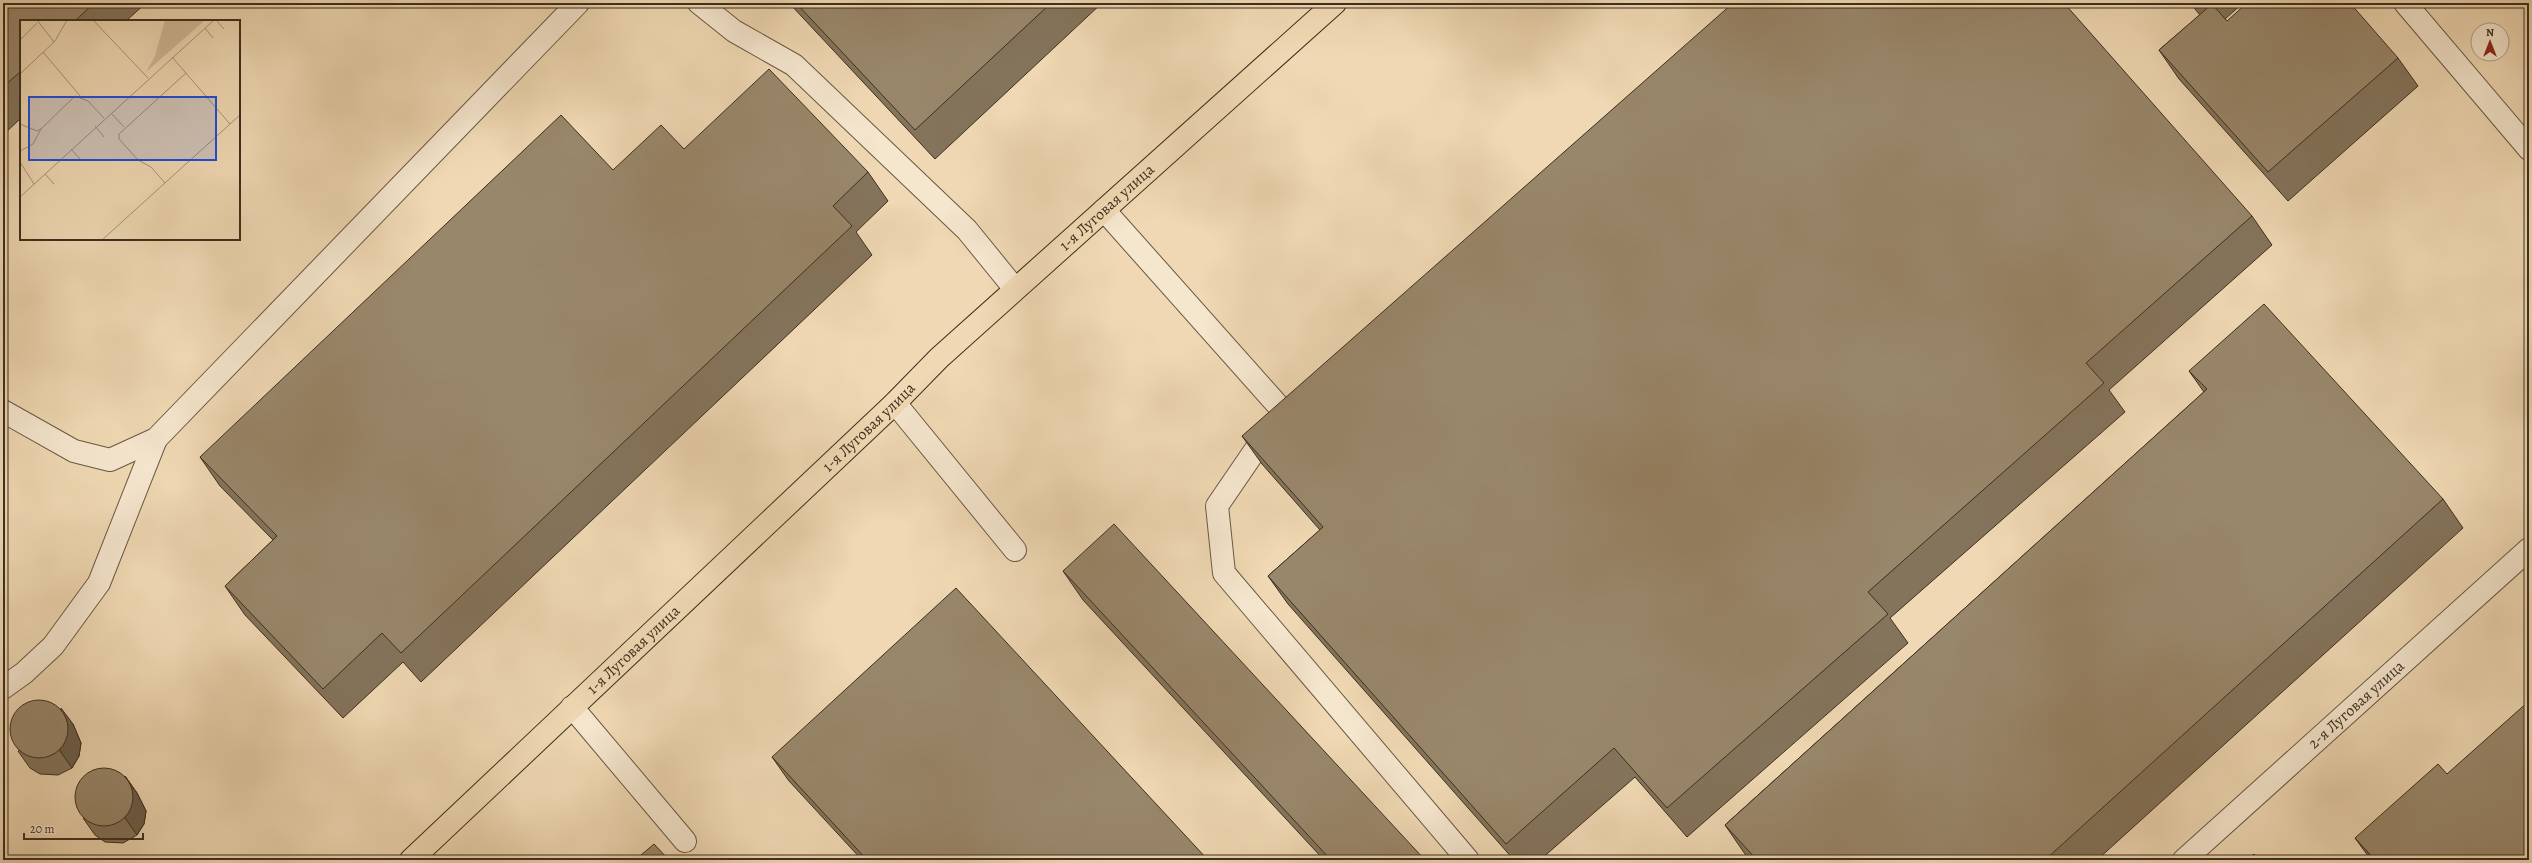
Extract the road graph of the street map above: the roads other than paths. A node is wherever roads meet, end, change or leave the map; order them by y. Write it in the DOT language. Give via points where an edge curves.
graph roads {
  1 [pos="578,3"];
  2 [pos="699,3"];
  3 [pos="1334,3"];
  4 [pos="2405,3"];
  5 [pos="2529,149"];
  6 [pos="1104,210"];
  7 [pos="1015,289"];
  8 [pos="1300,395"];
  9 [pos="895,404"];
  10 [pos="1282,410"];
  11 [pos="3,411"];
  12 [pos="156,439"];
  13 [pos="2529,549"];
  14 [pos="1015,550"];
  15 [pos="3,688"];
  16 [pos="572,707"];
  17 [pos="686,840"];
  18 [pos="411,860"];
  19 [pos="1468,860"];
  20 [pos="2184,860"];
  1 -- 12 [label="street"];
  2 -- 7 [label="street" via="734,31 794,65 967,230"];
  3 -- 6 [label="main road, 1-я Луговая улица"];
  4 -- 5 [label="street"];
  6 -- 7 [label="main road, 1-я Луговая улица"];
  6 -- 10 [label="street"];
  7 -- 9 [label="main road, 1-я Луговая улица" via="939,358"];
  8 -- 10 [label="street"];
  9 -- 14 [label="street"];
  9 -- 16 [label="main road, 1-я Луговая улица"];
  10 -- 19 [label="street" via="1217,506 1224,573"];
  11 -- 12 [label="street" via="74,451 110,460"];
  12 -- 15 [label="street" via="99,582 53,646 24,673"];
  13 -- 20 [label="street, 2-я Луговая улица"];
  16 -- 17 [label="street"];
  16 -- 18 [label="main road, 1-я Луговая улица"];
}
